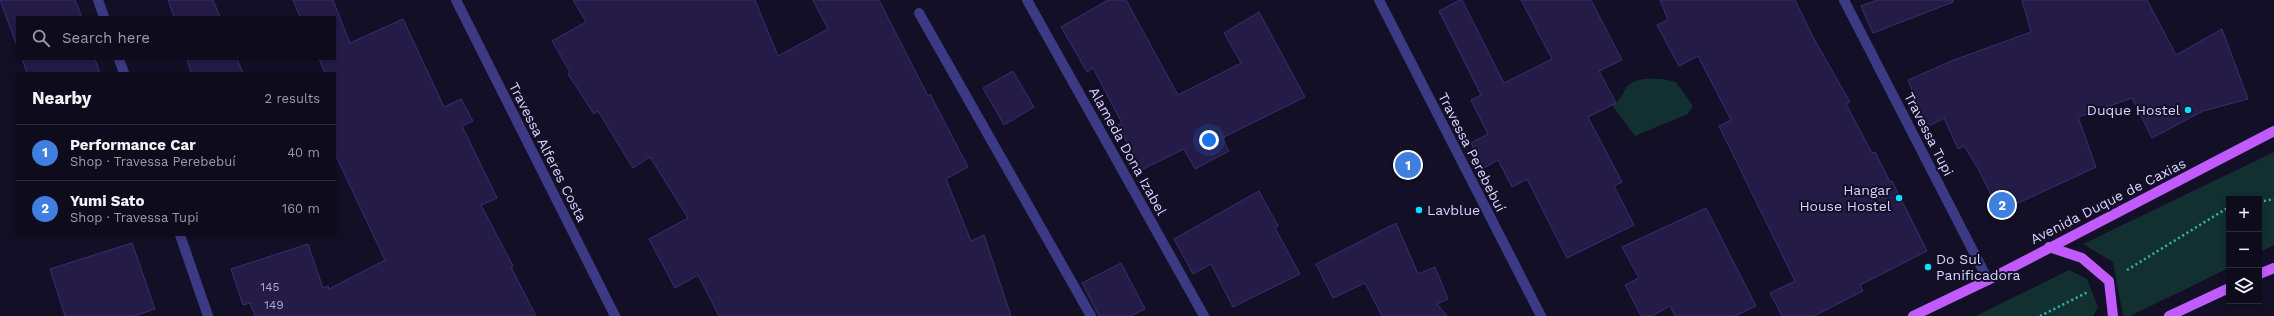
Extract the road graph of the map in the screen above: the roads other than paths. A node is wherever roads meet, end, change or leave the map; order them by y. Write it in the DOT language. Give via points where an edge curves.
graph roads {
  1 [pos="98,0"];
  2 [pos="456,0"];
  3 [pos="1027,0"];
  4 [pos="1379,0"];
  5 [pos="1844,0"];
  6 [pos="919,13"];
  7 [pos="104,16"];
  8 [pos="119,60"];
  9 [pos="124,72"];
  10 [pos="2274,131"];
  11 [pos="180,236"];
  12 [pos="2049,247"];
  13 [pos="2274,268"];
  14 [pos="2262,273"];
  15 [pos="1988,280"];
  16 [pos="2226,289"];
  17 [pos="208,316"];
  18 [pos="614,316"];
  19 [pos="1091,316"];
  20 [pos="1204,316"];
  21 [pos="1541,316"];
  22 [pos="1913,316"];
  23 [pos="2114,316"];
  24 [pos="2169,316"];
  1 -- 7 [label="street"];
  2 -- 18 [label="street, Travessa Alferes Costa"];
  3 -- 20 [label="street, Alameda Dona Izabel"];
  4 -- 21 [label="street, Travessa Perebebuí"];
  5 -- 15 [label="street, Travessa Tupi"];
  6 -- 19 [label="street"];
  8 -- 9 [label="street"];
  10 -- 12 [label="main road, Avenida Duque de Caxias"];
  11 -- 17 [label="street"];
  12 -- 15 [label="main road, Avenida Duque de Caxias"];
  12 -- 23 [label="main road" via="2082,258 2109,281"];
  13 -- 14 [label="main road"];
  15 -- 22 [label="main road, Avenida Duque de Caxias"];
  16 -- 24 [label="main road"];
}
